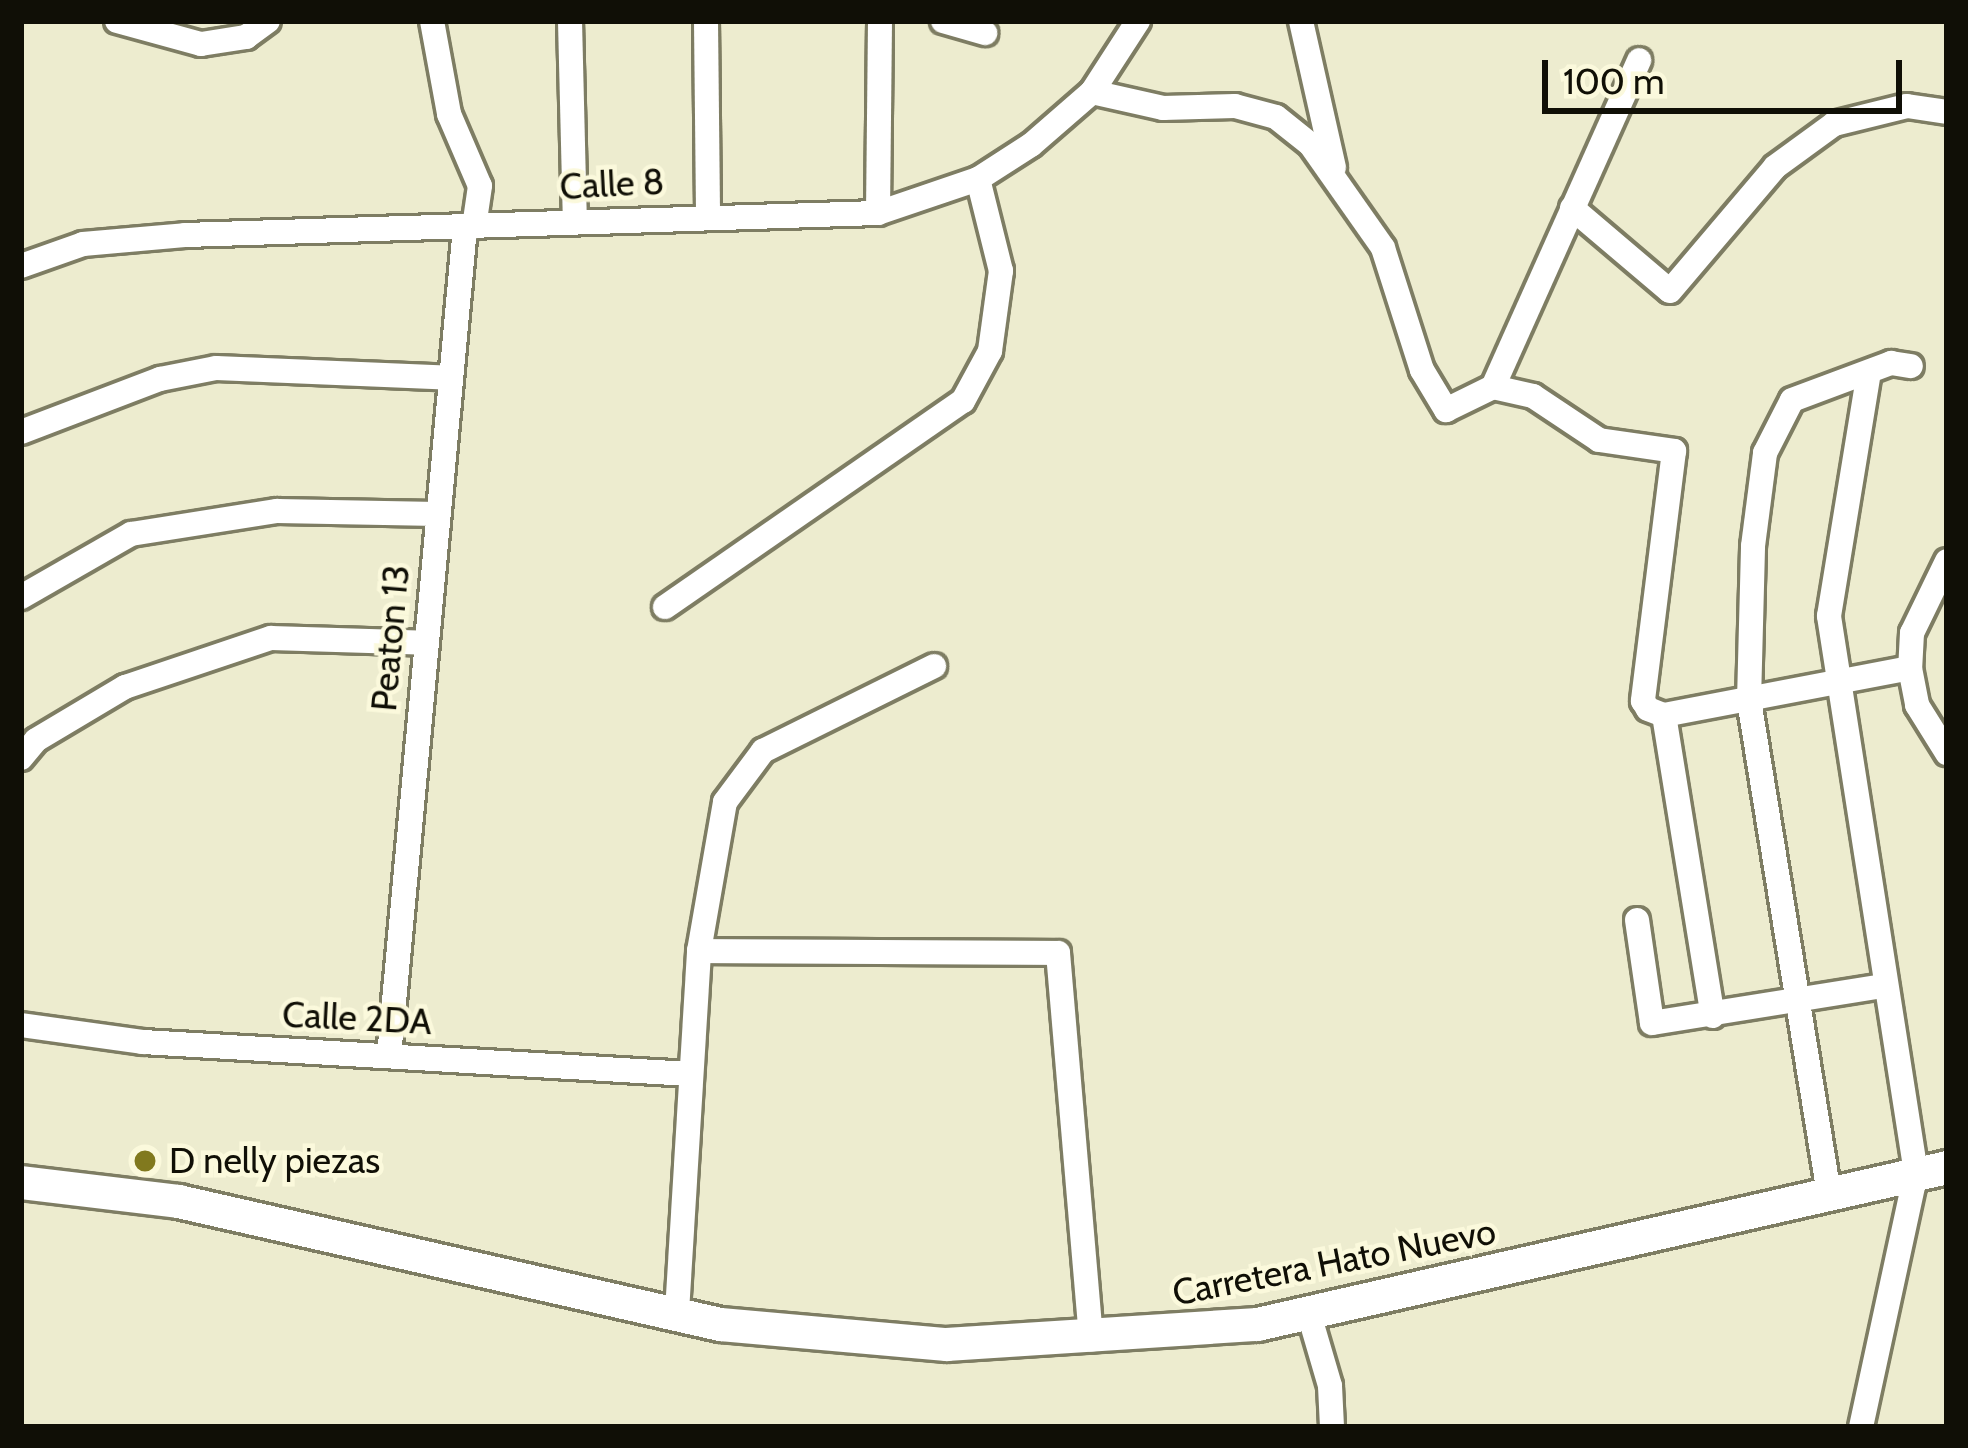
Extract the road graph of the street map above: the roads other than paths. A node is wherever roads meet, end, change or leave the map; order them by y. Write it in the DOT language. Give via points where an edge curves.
graph roads {
  1 [pos="117,21"];
  2 [pos="268,21"];
  3 [pos="432,21"];
  4 [pos="570,21"];
  5 [pos="706,21"];
  6 [pos="880,21"];
  7 [pos="943,21"];
  8 [pos="1138,21"];
  9 [pos="1301,21"];
  10 [pos="985,33"];
  11 [pos="1639,60"];
  12 [pos="1092,92"];
  13 [pos="1947,112"];
  14 [pos="1336,176"];
  15 [pos="978,179"];
  16 [pos="1572,208"];
  17 [pos="878,213"];
  18 [pos="708,215"];
  19 [pos="575,222"];
  20 [pos="470,227"];
  21 [pos="21,266"];
  22 [pos="1911,366"];
  23 [pos="1869,372"];
  24 [pos="451,378"];
  25 [pos="1492,387"];
  26 [pos="21,432"];
  27 [pos="438,514"];
  28 [pos="1947,561"];
  29 [pos="21,597"];
  30 [pos="665,607"];
  31 [pos="426,643"];
  32 [pos="934,666"];
  33 [pos="1910,668"];
  34 [pos="1836,681"];
  35 [pos="1749,700"];
  36 [pos="1664,715"];
  37 [pos="26,741"];
  38 [pos="1946,751"];
  39 [pos="1637,920"];
  40 [pos="699,951"];
  41 [pos="1882,986"];
  42 [pos="1793,1000"];
  43 [pos="1713,1016"];
  44 [pos="21,1025"];
  45 [pos="389,1056"];
  46 [pos="690,1074"];
  47 [pos="1939,1172"];
  48 [pos="21,1182"];
  49 [pos="1829,1194"];
  50 [pos="677,1312"];
  51 [pos="1309,1313"];
  52 [pos="1090,1340"];
  53 [pos="1332,1427"];
  54 [pos="1861,1427"];
  1 -- 2 [label="street" via="201,44 246,37"];
  3 -- 20 [label="street, Peaton 13" via="448,114 480,186"];
  4 -- 19 [label="street"];
  5 -- 18 [label="street"];
  6 -- 17 [label="street"];
  7 -- 10 [label="street"];
  8 -- 12 [label="street, Calle 8"];
  9 -- 14 [label="street"];
  11 -- 16 [label="street"];
  12 -- 14 [label="street" via="1163,108 1235,106 1276,117"];
  12 -- 15 [label="street, Calle 8"];
  13 -- 16 [label="street" via="1907,106 1834,124 1774,167 1670,291"];
  14 -- 25 [label="street" via="1383,248 1422,370 1446,410"];
  15 -- 17 [label="street, Calle 8"];
  15 -- 30 [label="street" via="1000,271 990,351 963,401"];
  16 -- 25 [label="street"];
  17 -- 18 [label="street, Calle 8"];
  18 -- 19 [label="street, Calle 8"];
  19 -- 20 [label="street, Calle 8"];
  20 -- 21 [label="street, Calle 8" via="104,242"];
  20 -- 24 [label="street, Peaton 13"];
  22 -- 23 [label="street"];
  23 -- 34 [label="street" via="1832,573"];
  23 -- 35 [label="street" via="1792,400 1765,453"];
  24 -- 26 [label="street" via="216,368 160,380"];
  24 -- 27 [label="street, Peaton 13"];
  25 -- 36 [label="street" via="1533,396 1599,440 1674,451 1643,701"];
  27 -- 29 [label="street" via="277,511 131,534"];
  27 -- 31 [label="street, Peaton 13"];
  28 -- 33 [label="street" via="1912,633"];
  31 -- 37 [label="street" via="272,638 125,687"];
  31 -- 45 [label="street, Peaton 13"];
  32 -- 40 [label="street" via="790,734 734,779"];
  33 -- 34 [label="street"];
  33 -- 38 [label="street" via="1917,705"];
  34 -- 35 [label="street"];
  34 -- 41 [label="street"];
  35 -- 36 [label="street"];
  35 -- 42 [label="street"];
  36 -- 43 [label="street"];
  39 -- 43 [label="street" via="1652,1023"];
  40 -- 46 [label="street"];
  40 -- 52 [label="street" via="1058,953"];
  41 -- 42 [label="street"];
  41 -- 47 [label="street"];
  42 -- 43 [label="street"];
  42 -- 49 [label="street"];
  44 -- 45 [label="street, Calle 2DA" via="143,1042"];
  45 -- 46 [label="street, Calle 2DA"];
  46 -- 50 [label="street"];
  47 -- 49 [label="main road, Carretera Hato Nuevo"];
  47 -- 54 [label="street"];
  48 -- 50 [label="main road, Carretera Hato Nuevo" via="160,1197"];
  49 -- 51 [label="main road, Carretera Hato Nuevo"];
  50 -- 52 [label="main road, Carretera Hato Nuevo" via="864,1340"];
  51 -- 52 [label="main road, Carretera Hato Nuevo"];
  51 -- 53 [label="street" via="1330,1385"];
}
